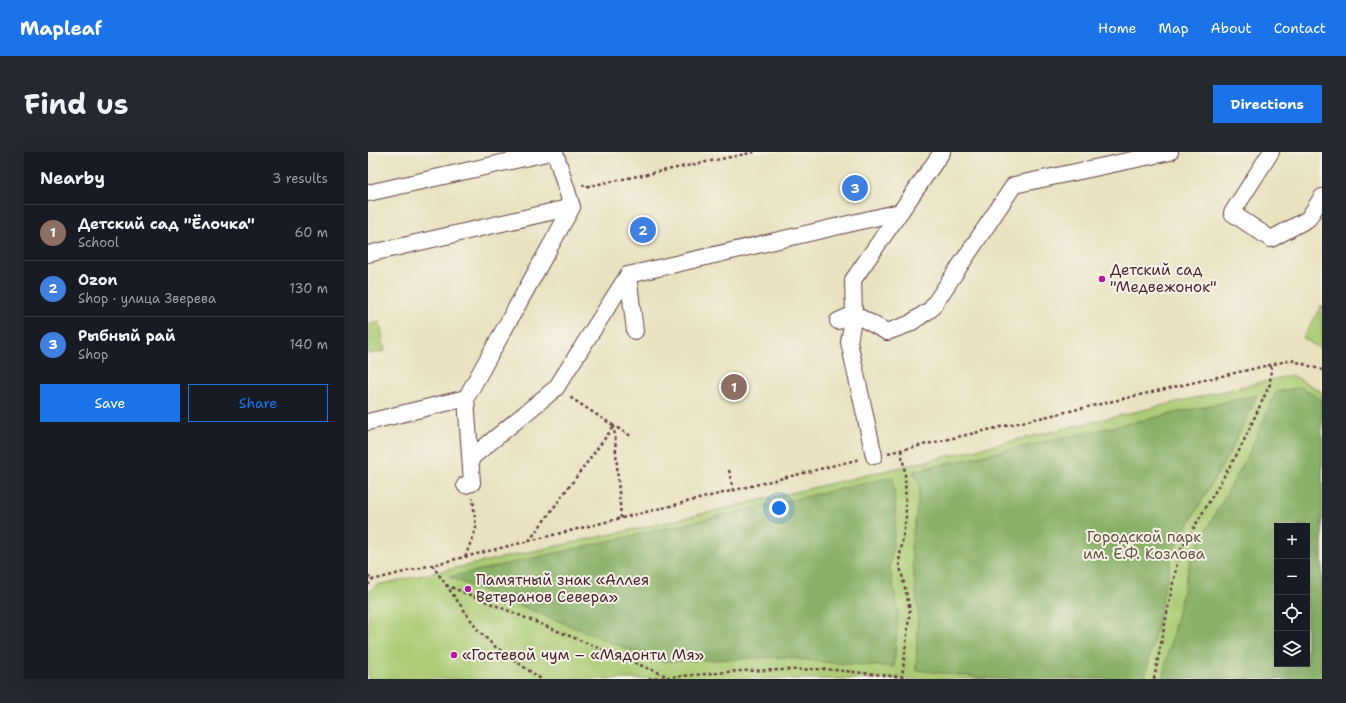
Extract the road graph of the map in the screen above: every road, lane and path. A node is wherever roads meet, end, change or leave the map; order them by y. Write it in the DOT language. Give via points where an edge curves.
graph roads {
  1 [pos="551,152"];
  2 [pos="555,152"];
  3 [pos="754,152"];
  4 [pos="942,152"];
  5 [pos="1170,152"];
  6 [pos="1271,152"];
  7 [pos="493,158"];
  8 [pos="582,180"];
  9 [pos="368,193"];
  10 [pos="1322,197"];
  11 [pos="572,207"];
  12 [pos="900,212"];
  13 [pos="368,254"];
  14 [pos="628,275"];
  15 [pos="854,314"];
  16 [pos="838,321"];
  17 [pos="634,331"];
  18 [pos="1271,365"];
  19 [pos="1322,370"];
  20 [pos="556,388"];
  21 [pos="466,398"];
  22 [pos="368,422"];
  23 [pos="614,426"];
  24 [pos="631,436"];
  25 [pos="900,450"];
  26 [pos="874,456"];
  27 [pos="471,458"];
  28 [pos="729,470"];
  29 [pos="469,484"];
  30 [pos="733,490"];
  31 [pos="621,518"];
  32 [pos="529,541"];
  33 [pos="465,557"];
  34 [pos="432,565"];
  35 [pos="368,576"];
  36 [pos="372,580"];
  37 [pos="368,585"];
  38 [pos="446,585"];
  39 [pos="670,677"];
  40 [pos="902,678"];
  41 [pos="542,679"];
  42 [pos="649,679"];
  43 [pos="918,679"];
  44 [pos="1154,679"];
  1 -- 7 [label="street"];
  2 -- 11 [label="street"];
  3 -- 8 [label="path" via="584,187"];
  4 -- 12 [label="street"];
  5 -- 15 [label="street" via="1014,186 931,309 909,324 887,332"];
  6 -- 10 [label="street" via="1232,213 1271,239 1308,219"];
  7 -- 9 [label="street"];
  11 -- 13 [label="street"];
  11 -- 21 [label="street"];
  12 -- 14 [label="street"];
  12 -- 15 [label="street" via="853,280"];
  14 -- 17 [label="street"];
  14 -- 20 [label="street"];
  15 -- 16 [label="street"];
  15 -- 26 [label="street" via="849,342"];
  18 -- 19 [label="path" via="1291,360"];
  18 -- 25 [label="path"];
  18 -- 44 [label="path" via="1270,384 1240,449 1179,553"];
  20 -- 23 [label="path"];
  20 -- 27 [label="street"];
  21 -- 22 [label="street"];
  21 -- 27 [label="street"];
  23 -- 24 [label="path"];
  23 -- 31 [label="path"];
  23 -- 32 [label="path"];
  25 -- 26 [label="path"];
  25 -- 40 [label="path" via="905,473 906,517 899,562 910,610"];
  26 -- 30 [label="path"];
  27 -- 29 [label="street"];
  28 -- 30 [label="path"];
  29 -- 33 [label="path" via="476,529"];
  30 -- 31 [label="path"];
  31 -- 32 [label="path"];
  32 -- 33 [label="path"];
  33 -- 34 [label="path"];
  34 -- 36 [label="path"];
  34 -- 38 [label="path"];
  35 -- 36 [label="path"];
  36 -- 37 [label="path"];
  38 -- 39 [label="path"];
  38 -- 41 [label="path" via="478,630 493,645"];
  39 -- 40 [label="path" via="739,671 824,669"];
  39 -- 42 [label="path"];
  40 -- 43 [label="path"];
}
